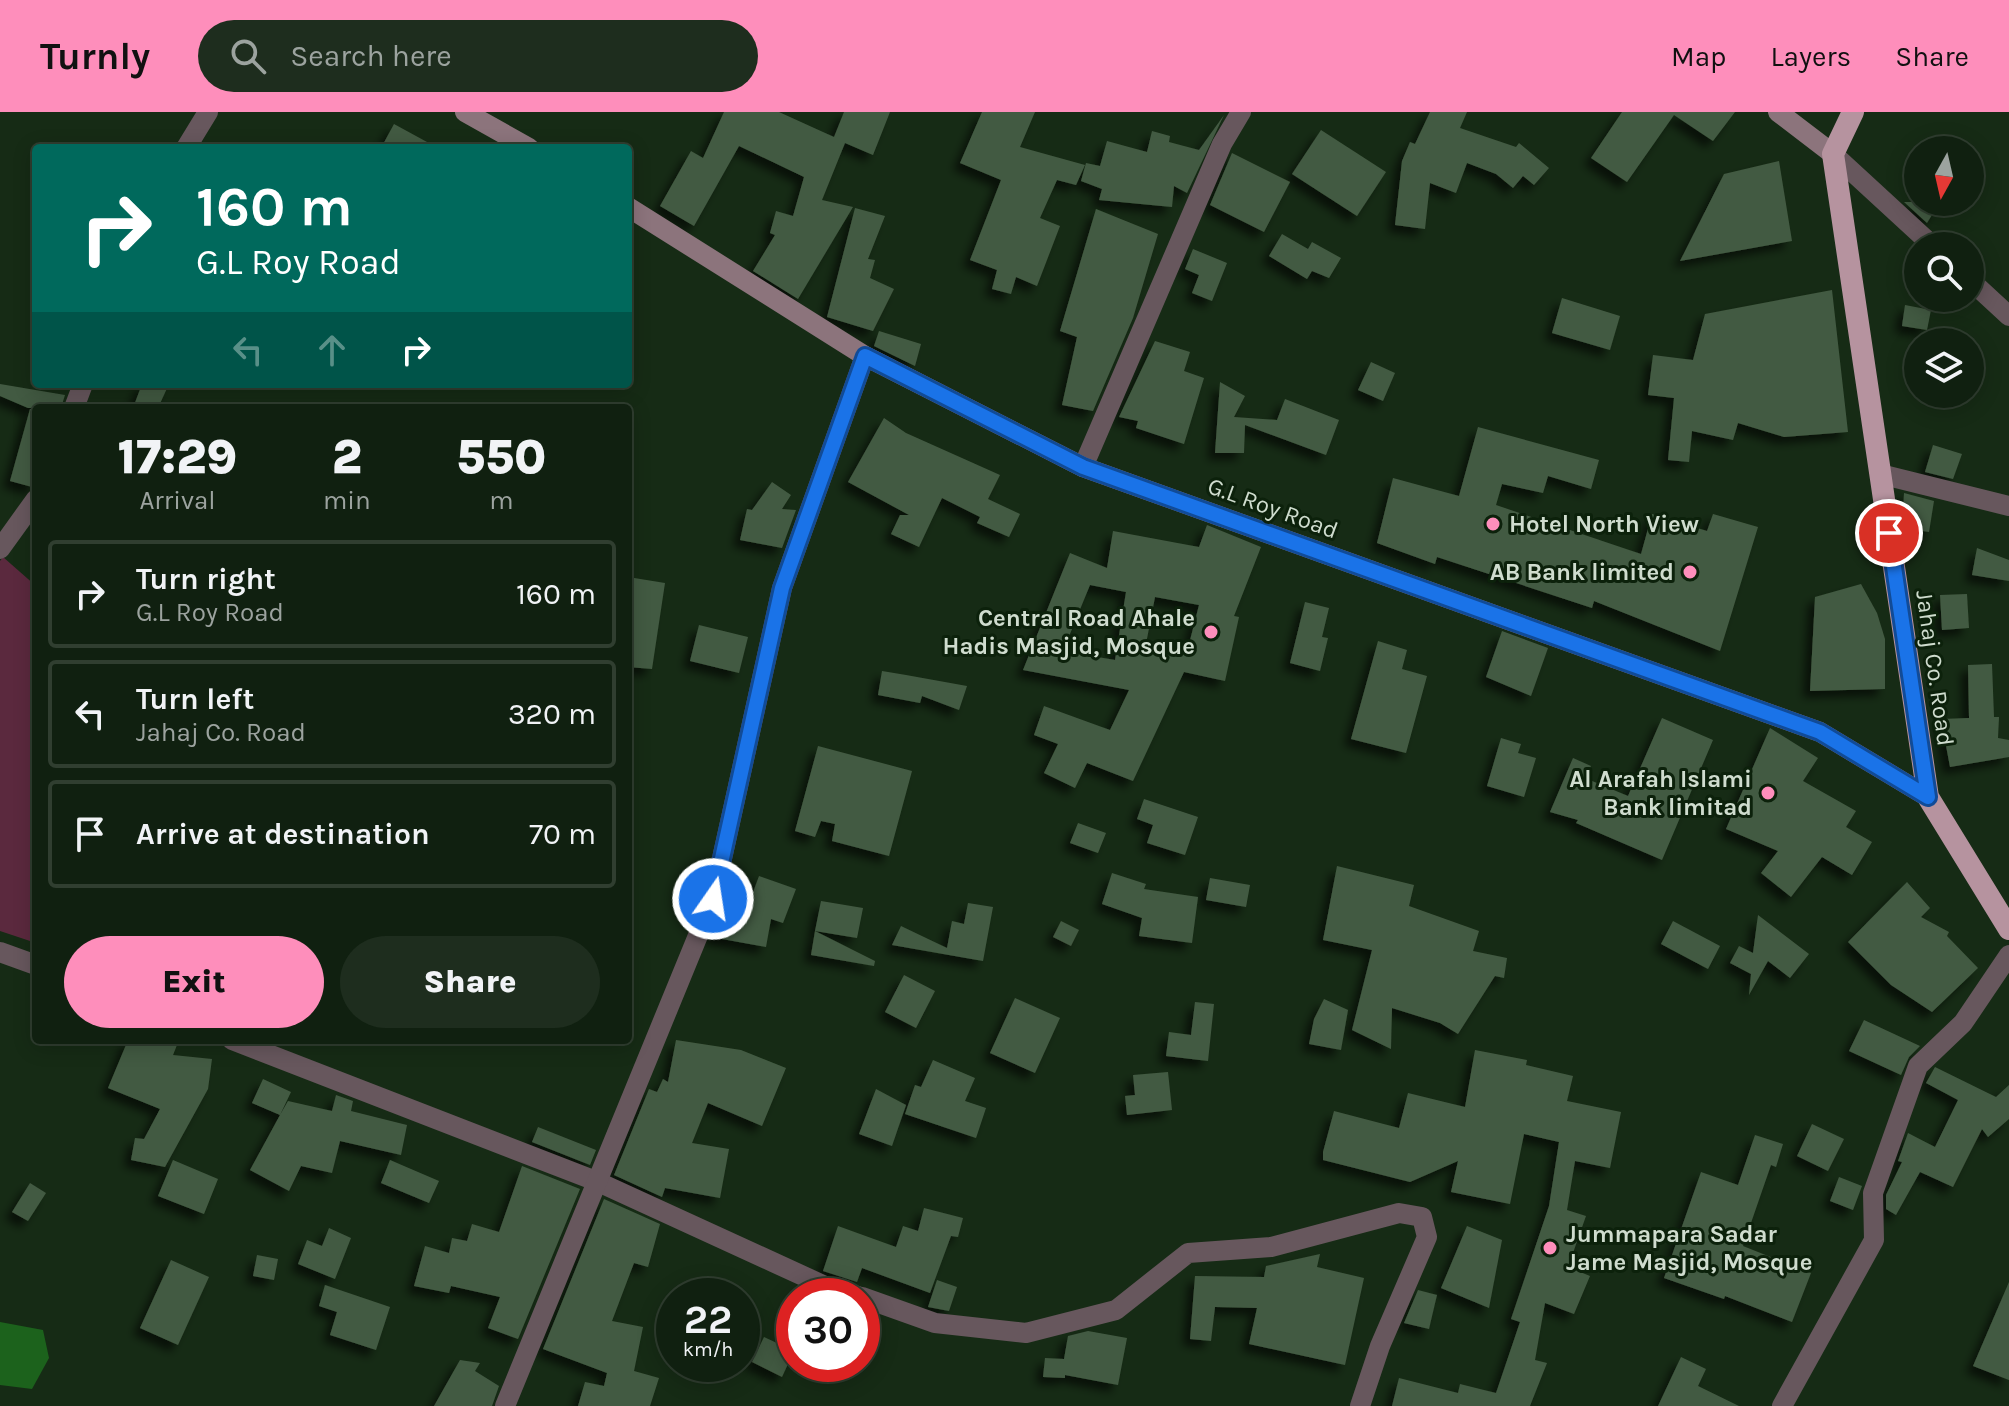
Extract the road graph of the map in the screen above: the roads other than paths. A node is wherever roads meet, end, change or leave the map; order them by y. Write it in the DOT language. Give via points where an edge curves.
graph roads {
  1 [pos="208,112"];
  2 [pos="465,112"];
  3 [pos="1241,112"];
  4 [pos="1778,112"];
  5 [pos="1853,112"];
  6 [pos="188,144"];
  7 [pos="522,144"];
  8 [pos="1833,154"];
  9 [pos="632,210"];
  10 [pos="1918,232"];
  11 [pos="1984,293"];
  12 [pos="2009,316"];
  13 [pos="865,356"];
  14 [pos="1083,467"];
  15 [pos="1880,474"];
  16 [pos="32,505"];
  17 [pos="2009,506"];
  18 [pos="0,549"];
  19 [pos="1928,797"];
  20 [pos="2009,929"];
  21 [pos="0,952"];
  22 [pos="2009,955"];
  23 [pos="32,964"];
  24 [pos="242,1044"];
  25 [pos="596,1181"];
  26 [pos="808,1278"];
  27 [pos="880,1303"];
  28 [pos="505,1406"];
  29 [pos="1360,1406"];
  30 [pos="1782,1406"];
  1 -- 6 [label="street"];
  2 -- 7 [label="main road"];
  3 -- 14 [label="street" via="1222,144"];
  4 -- 8 [label="main road"];
  5 -- 8 [label="highway"];
  8 -- 10 [label="street"];
  8 -- 15 [label="highway, Jahaj Co. Road"];
  9 -- 13 [label="main road, G.L Roy Road"];
  11 -- 12 [label="street"];
  13 -- 14 [label="main road, G.L Roy Road"];
  13 -- 25 [label="street" via="782,588 713,899"];
  14 -- 19 [label="main road, G.L Roy Road" via="1820,732"];
  15 -- 17 [label="street"];
  15 -- 19 [label="highway, Jahaj Co. Road"];
  16 -- 18 [label="street"];
  19 -- 20 [label="highway, Jahaj Co. Road"];
  21 -- 23 [label="street"];
  22 -- 30 [label="street" via="1963,1023 1918,1066 1873,1193 1874,1240"];
  24 -- 25 [label="street"];
  25 -- 26 [label="street"];
  25 -- 28 [label="street"];
  27 -- 29 [label="street" via="935,1323 1026,1333 1116,1310 1188,1253 1271,1247 1399,1213 1422,1217 1427,1237"];
}
